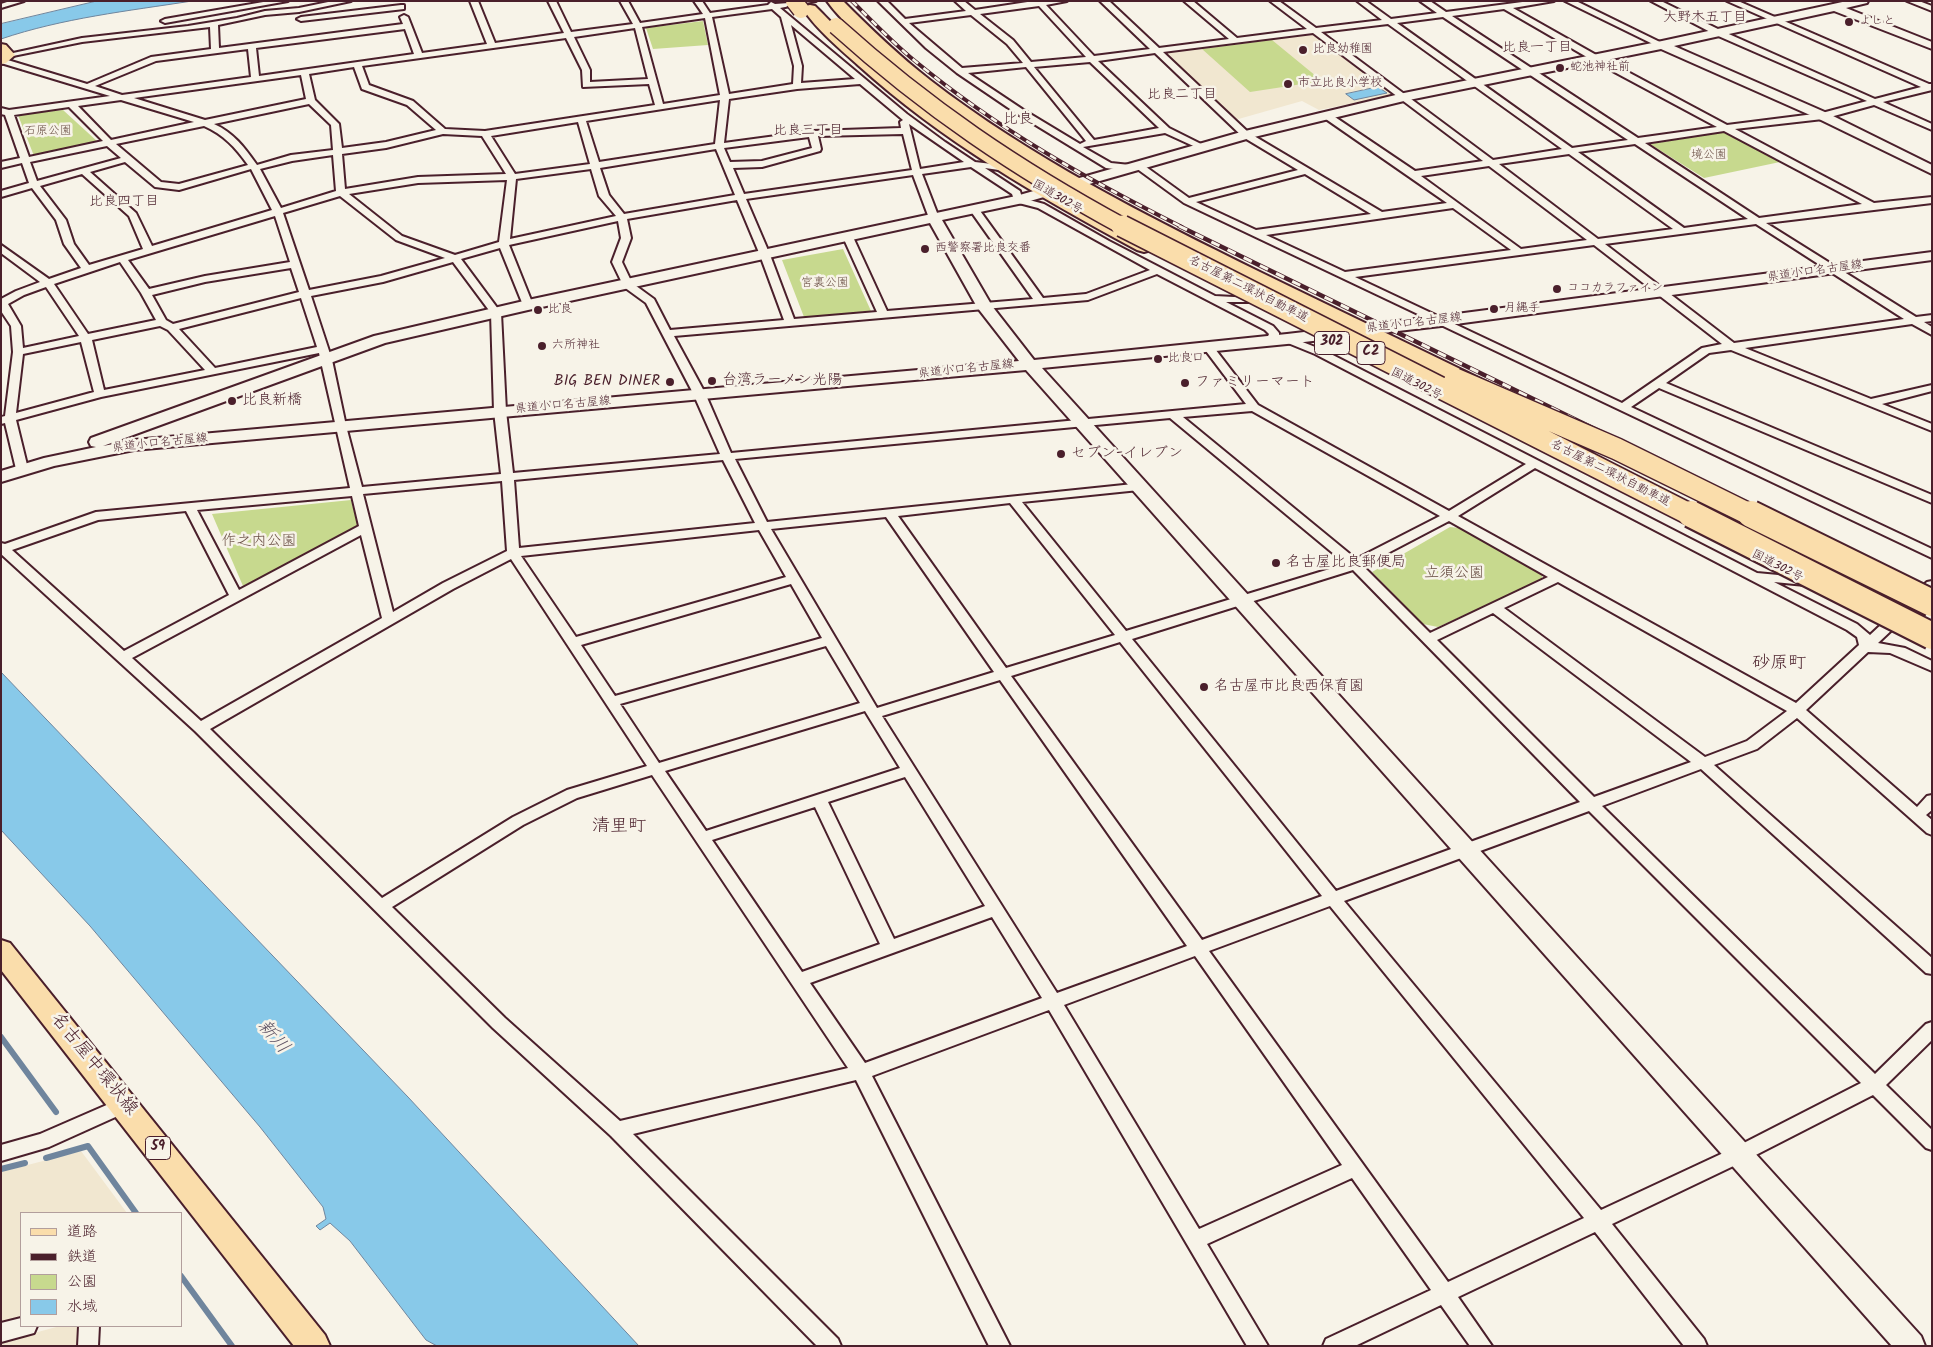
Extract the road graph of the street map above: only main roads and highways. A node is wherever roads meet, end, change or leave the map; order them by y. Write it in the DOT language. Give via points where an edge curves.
graph roads {
  1 [pos="815,4"];
  2 [pos="1045,187"];
  3 [pos="1400,357"];
  4 [pos="1926,606"];
  5 [pos="1932,619"];
  6 [pos="1932,636"];
  7 [pos="1932,646"];
  8 [pos="1,950"];
  9 [pos="304,1340"];
  1 -- 2 [label="highway, 名古屋第二環状自動車道 / C2, bridge" via="905,86"];
  1 -- 2 [label="highway, 国道302号 / 302" via="846,48 888,85 1006,168"];
  1 -- 2 [label="highway, bridge" via="836,46 884,88 973,150"];
  1 -- 3 [label="highway, 名古屋第二環状自動車道 / C2" via="851,27 921,87 1060,180"];
  1 -- 4 [label="highway, 国道302号 / 302" via="876,43 998,136 1077,184 1187,243"];
  2 -- 6 [label="highway, 名古屋第二環状自動車道 / C2, bridge"];
  2 -- 7 [label="highway, 国道302号 / 302" via="1112,230"];
  3 -- 4 [label="highway, bridge" via="1492,393 1617,449"];
  3 -- 5 [label="highway, 名古屋第二環状自動車道 / C2"];
  8 -- 9 [label="main road, 名古屋中環状線 / 59" via="125,1105"];
}
